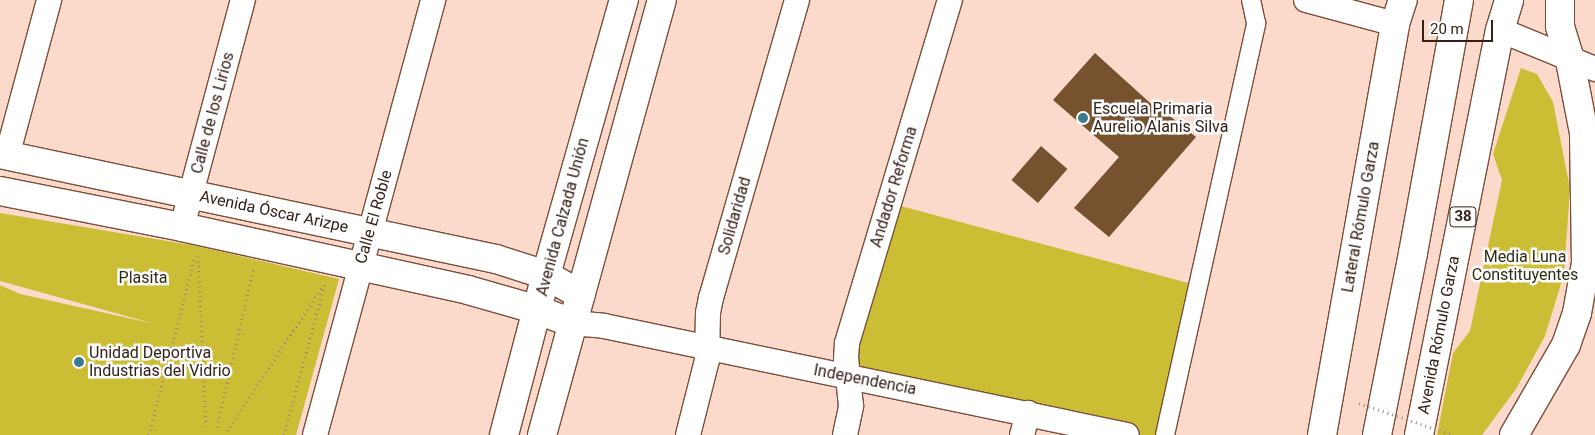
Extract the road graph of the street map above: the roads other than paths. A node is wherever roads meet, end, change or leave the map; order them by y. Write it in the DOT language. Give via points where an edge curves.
graph roads {
  1 [pos="49,0"];
  2 [pos="243,0"];
  3 [pos="433,0"];
  4 [pos="624,0"];
  5 [pos="662,0"];
  6 [pos="796,0"];
  7 [pos="950,0"];
  8 [pos="1251,0"];
  9 [pos="1306,0"];
  10 [pos="1459,0"];
  11 [pos="1509,0"];
  12 [pos="1560,0"];
  13 [pos="1399,12"];
  14 [pos="1500,30"];
  15 [pos="1569,56"];
  16 [pos="1595,69"];
  17 [pos="4,155"];
  18 [pos="0,191"];
  19 [pos="192,194"];
  20 [pos="370,232"];
  21 [pos="190,236"];
  22 [pos="360,267"];
  23 [pos="546,275"];
  24 [pos="581,295"];
  25 [pos="538,310"];
  26 [pos="572,323"];
  27 [pos="604,326"];
  28 [pos="708,348"];
  29 [pos="848,376"];
  30 [pos="1025,424"];
  31 [pos="315,435"];
  32 [pos="504,435"];
  33 [pos="542,435"];
  34 [pos="688,435"];
  35 [pos="845,435"];
  36 [pos="1127,435"];
  37 [pos="1165,435"];
  38 [pos="1322,435"];
  39 [pos="1378,435"];
  40 [pos="1419,435"];
  41 [pos="1514,435"];
  1 -- 17 [label="street"];
  2 -- 19 [label="street, Calle de los Lirios"];
  3 -- 20 [label="street, Calle El Roble"];
  4 -- 23 [label="street, Avenida Calzada Unión"];
  5 -- 24 [label="street"];
  6 -- 28 [label="street, Solidaridad" via="711,298"];
  7 -- 29 [label="street, Andador Reforma" via="847,343"];
  8 -- 37 [label="street" via="1256,23"];
  9 -- 13 [label="street"];
  10 -- 39 [label="street"];
  11 -- 14 [label="street, Avenida Rómulo Garza / 38"];
  12 -- 15 [label="street" via="1560,26"];
  13 -- 38 [label="street, Lateral Rómulo Garza"];
  14 -- 15 [label="street"];
  14 -- 40 [label="street, Avenida Rómulo Garza / 38"];
  15 -- 16 [label="street"];
  15 -- 41 [label="street" via="1584,133 1586,263 1577,313 1566,345"];
  17 -- 19 [label="street, Avenida Óscar Arizpe"];
  18 -- 21 [label="street, Avenida Óscar Arizpe"];
  19 -- 20 [label="street, Avenida Óscar Arizpe"];
  19 -- 21 [label="street, Calle de los Lirios"];
  20 -- 22 [label="street, Calle El Roble"];
  20 -- 23 [label="street, Avenida Óscar Arizpe" via="496,259"];
  21 -- 22 [label="street, Avenida Óscar Arizpe"];
  22 -- 25 [label="street, Avenida Óscar Arizpe" via="468,290"];
  22 -- 31 [label="street, Calle El Roble"];
  23 -- 24 [label="street, Avenida Óscar Arizpe"];
  23 -- 25 [label="street, Avenida Calzada Unión"];
  24 -- 26 [label="street"];
  24 -- 27 [label="street"];
  25 -- 26 [label="street, Avenida Óscar Arizpe"];
  25 -- 32 [label="street, Avenida Calzada Unión"];
  26 -- 27 [label="street, Independencia"];
  26 -- 33 [label="street"];
  27 -- 28 [label="street, Independencia"];
  28 -- 29 [label="street, Independencia"];
  28 -- 34 [label="street, Solidaridad"];
  29 -- 30 [label="street, Independencia"];
  29 -- 35 [label="street, Andador Reforma" via="851,406"];
  30 -- 36 [label="street, Independencia"];
}
